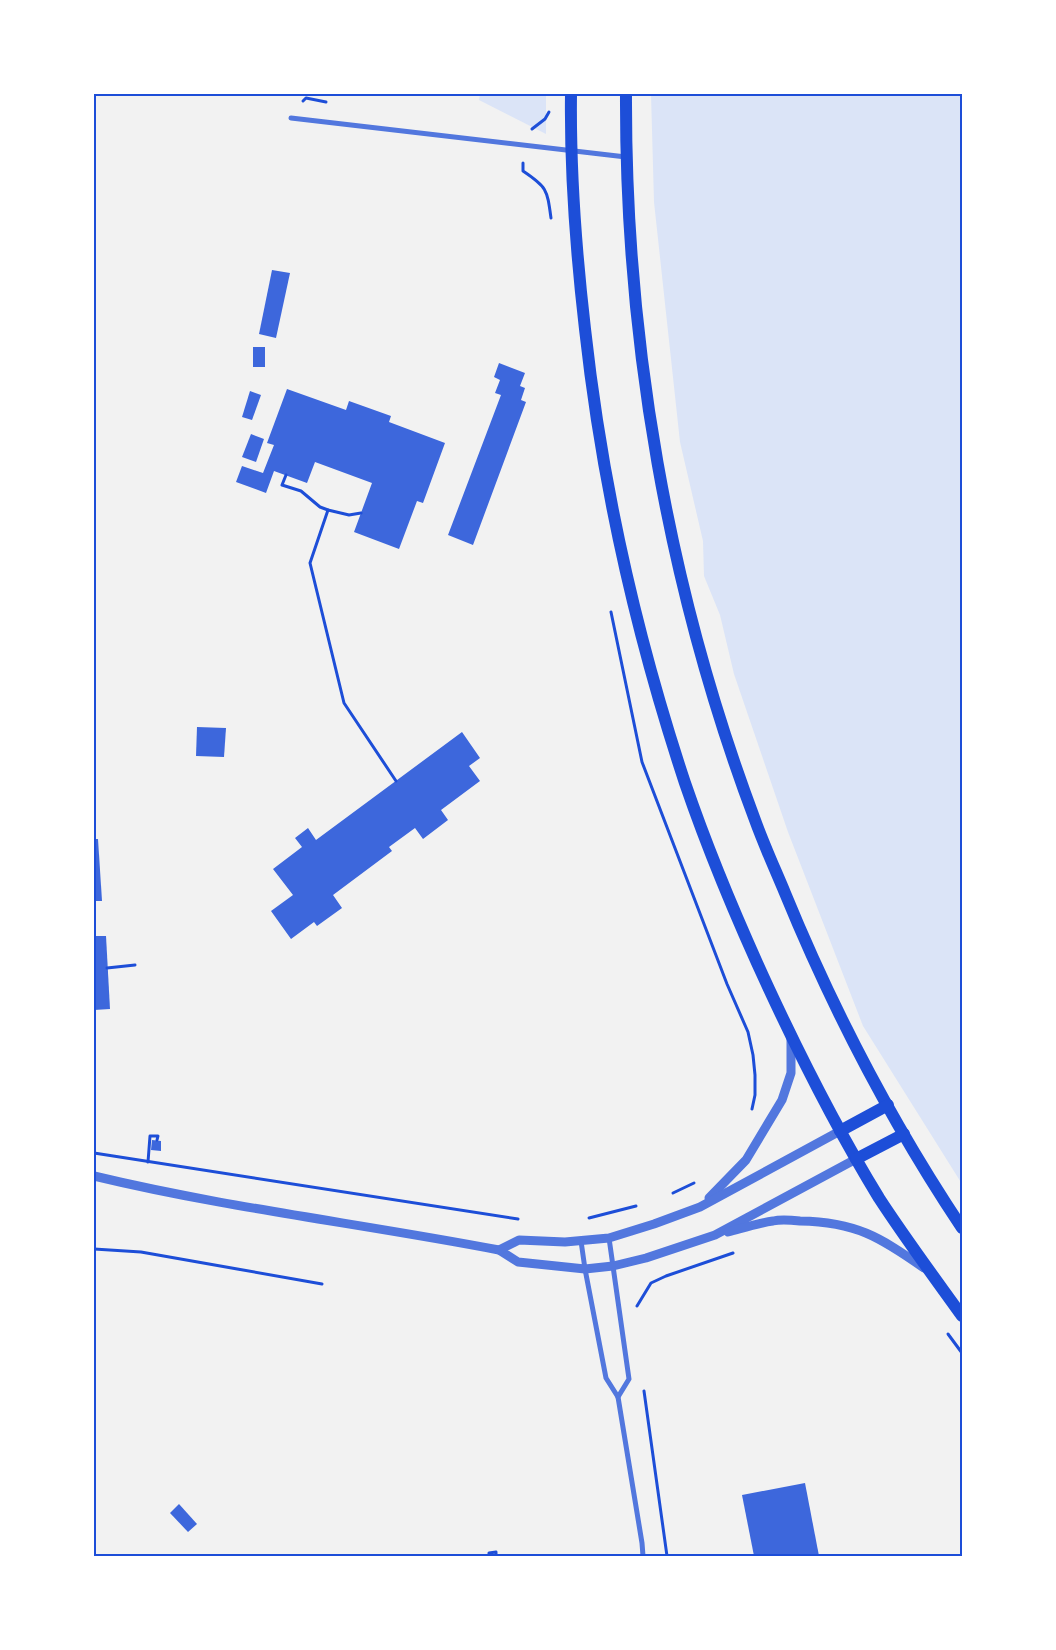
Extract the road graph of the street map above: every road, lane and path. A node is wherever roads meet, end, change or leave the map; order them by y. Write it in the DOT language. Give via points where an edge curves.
graph roads {
  1 [pos="571,94"];
  2 [pos="626,94"];
  3 [pos="551,108"];
  4 [pos="291,118"];
  5 [pos="522,145"];
  6 [pos="572,151"];
  7 [pos="626,157"];
  8 [pos="286,475"];
  9 [pos="328,510"];
  10 [pos="361,512"];
  11 [pos="396,781"];
  12 [pos="135,965"];
  13 [pos="107,968"];
  14 [pos="791,1036"];
  15 [pos="888,1105"];
  16 [pos="840,1131"];
  17 [pos="904,1134"];
  18 [pos="158,1140"];
  19 [pos="94,1153"];
  20 [pos="856,1159"];
  21 [pos="148,1162"];
  22 [pos="94,1176"];
  23 [pos="697,1181"];
  24 [pos="666,1196"];
  25 [pos="642,1205"];
  26 [pos="700,1207"];
  27 [pos="585,1219"];
  28 [pos="524,1220"];
  29 [pos="962,1228"];
  30 [pos="715,1235"];
  31 [pos="609,1238"];
  32 [pos="581,1241"];
  33 [pos="94,1249"];
  34 [pos="499,1250"];
  35 [pos="739,1251"];
  36 [pos="613,1266"];
  37 [pos="585,1270"];
  38 [pos="932,1274"];
  39 [pos="322,1284"];
  40 [pos="636,1314"];
  41 [pos="962,1316"];
  42 [pos="946,1330"];
  43 [pos="962,1353"];
  44 [pos="644,1390"];
  45 [pos="618,1397"];
  46 [pos="489,1556"];
  47 [pos="496,1556"];
  48 [pos="643,1556"];
  49 [pos="668,1556"];
  1 -- 6 [label="main road"];
  2 -- 7 [label="main road"];
  3 -- 5 [label="path" via="545,119 525,134"];
  4 -- 5 [label="street"];
  5 -- 6 [label="street"];
  6 -- 7 [label="street"];
  6 -- 14 [label="main road" via="578,268 593,402 617,535 649,665 686,784 735,912"];
  7 -- 15 [label="main road" via="638,330 657,462 685,592 719,714 755,820 806,943 844,1024"];
  8 -- 9 [label="path" via="282,485 301,491"];
  9 -- 10 [label="path" via="349,515"];
  9 -- 11 [label="path" via="310,563 344,702"];
  12 -- 13 [label="path"];
  14 -- 16 [label="main road"];
  14 -- 26 [label="street" via="791,1073 782,1100 746,1160"];
  15 -- 16 [label="main road"];
  15 -- 17 [label="main road"];
  16 -- 20 [label="main road"];
  16 -- 26 [label="street"];
  17 -- 20 [label="main road"];
  17 -- 29 [label="main road"];
  18 -- 21 [label="path" via="158,1136 150,1136"];
  19 -- 21 [label="path"];
  20 -- 30 [label="street"];
  20 -- 38 [label="main road"];
  21 -- 28 [label="path"];
  22 -- 34 [label="street"];
  23 -- 24 [label="path"];
  25 -- 27 [label="path"];
  26 -- 31 [label="street"];
  30 -- 36 [label="street"];
  30 -- 38 [label="street" via="775,1220 823,1221 872,1234"];
  31 -- 32 [label="street"];
  31 -- 36 [label="street"];
  32 -- 34 [label="street" via="519,1240"];
  32 -- 37 [label="street"];
  33 -- 39 [label="path" via="141,1252"];
  34 -- 37 [label="street" via="518,1262"];
  35 -- 40 [label="path" via="651,1283 637,1305"];
  36 -- 37 [label="street"];
  36 -- 45 [label="street" via="629,1379"];
  37 -- 45 [label="street" via="606,1378"];
  38 -- 41 [label="main road"];
  42 -- 43 [label="path"];
  44 -- 49 [label="path"];
  45 -- 48 [label="street"];
  46 -- 47 [label="path" via="489,1553 496,1552"];
}
